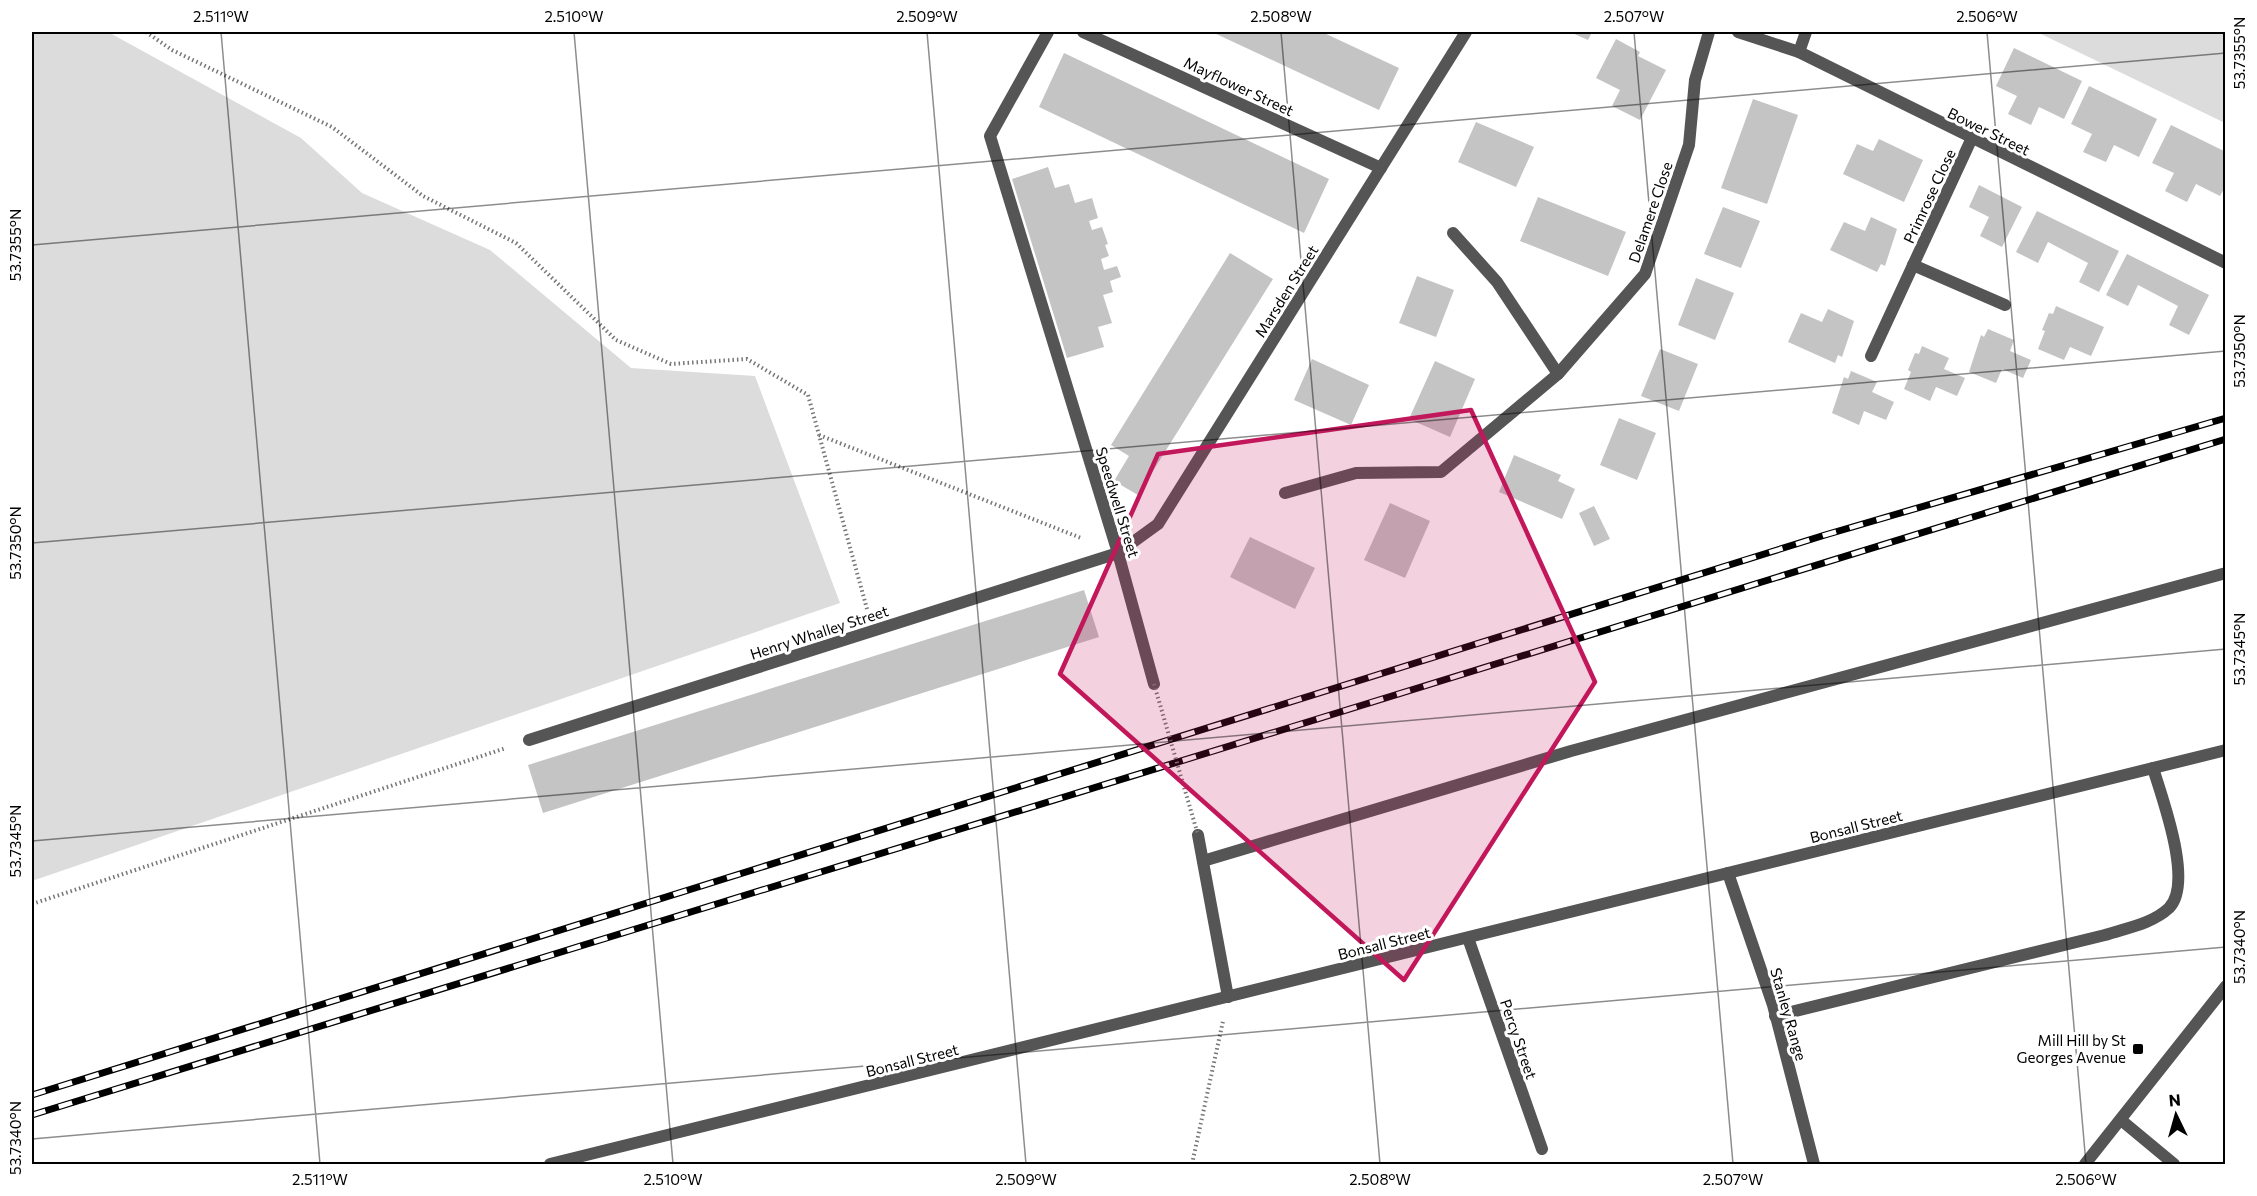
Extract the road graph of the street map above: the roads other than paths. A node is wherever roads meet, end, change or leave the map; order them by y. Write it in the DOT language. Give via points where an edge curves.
graph roads {
  1 [pos="1048,32"];
  2 [pos="1083,32"];
  3 [pos="1466,32"];
  4 [pos="1709,32"];
  5 [pos="1738,32"];
  6 [pos="1806,32"];
  7 [pos="1799,52"];
  8 [pos="1971,140"];
  9 [pos="1381,168"];
  10 [pos="1453,233"];
  11 [pos="2226,264"];
  12 [pos="1913,265"];
  13 [pos="2005,305"];
  14 [pos="1871,356"];
  15 [pos="1558,374"];
  16 [pos="1285,493"];
  17 [pos="1118,553"];
  18 [pos="2226,573"];
  19 [pos="1154,684"];
  20 [pos="530,740"];
  21 [pos="2226,750"];
  22 [pos="2153,768"];
  23 [pos="1198,835"];
  24 [pos="1203,861"];
  25 [pos="1728,873"];
  26 [pos="1468,938"];
  27 [pos="2226,986"];
  28 [pos="1228,997"];
  29 [pos="1775,1016"];
  30 [pos="2121,1120"];
  31 [pos="1542,1149"];
  32 [pos="549,1164"];
  33 [pos="1814,1164"];
  34 [pos="2085,1164"];
  35 [pos="2174,1164"];
  1 -- 17 [label="street, Speedwell Street" via="990,136"];
  2 -- 9 [label="street, Mayflower Street"];
  3 -- 9 [label="street, Marsden Street"];
  4 -- 15 [label="street, Delamere Close" via="1695,80 1689,145 1645,274"];
  5 -- 7 [label="street, Bower Street"];
  6 -- 7 [label="street"];
  7 -- 8 [label="street, Bower Street"];
  8 -- 11 [label="street, Bower Street"];
  8 -- 12 [label="street, Primrose Close"];
  9 -- 17 [label="street, Marsden Street" via="1158,524"];
  10 -- 15 [label="street" via="1497,282"];
  12 -- 13 [label="street, Primrose Close"];
  12 -- 14 [label="street, Primrose Close"];
  15 -- 16 [label="street, Delamere Close" via="1441,472 1356,473"];
  17 -- 19 [label="street, Speedwell Street"];
  17 -- 20 [label="street, Henry Whalley Street"];
  18 -- 24 [label="street" via="1571,751"];
  21 -- 22 [label="street, Bonsall Street"];
  22 -- 25 [label="street, Bonsall Street"];
  22 -- 29 [label="street" via="2180,880 2170,907 2144,923 2105,935"];
  23 -- 24 [label="street"];
  24 -- 28 [label="street"];
  25 -- 26 [label="street, Bonsall Street"];
  25 -- 29 [label="street, Stanley Range"];
  26 -- 28 [label="street, Bonsall Street"];
  26 -- 31 [label="street, Percy Street"];
  27 -- 30 [label="street"];
  28 -- 32 [label="street, Bonsall Street"];
  29 -- 33 [label="street, Stanley Range"];
  30 -- 34 [label="street"];
  30 -- 35 [label="street"];
}
